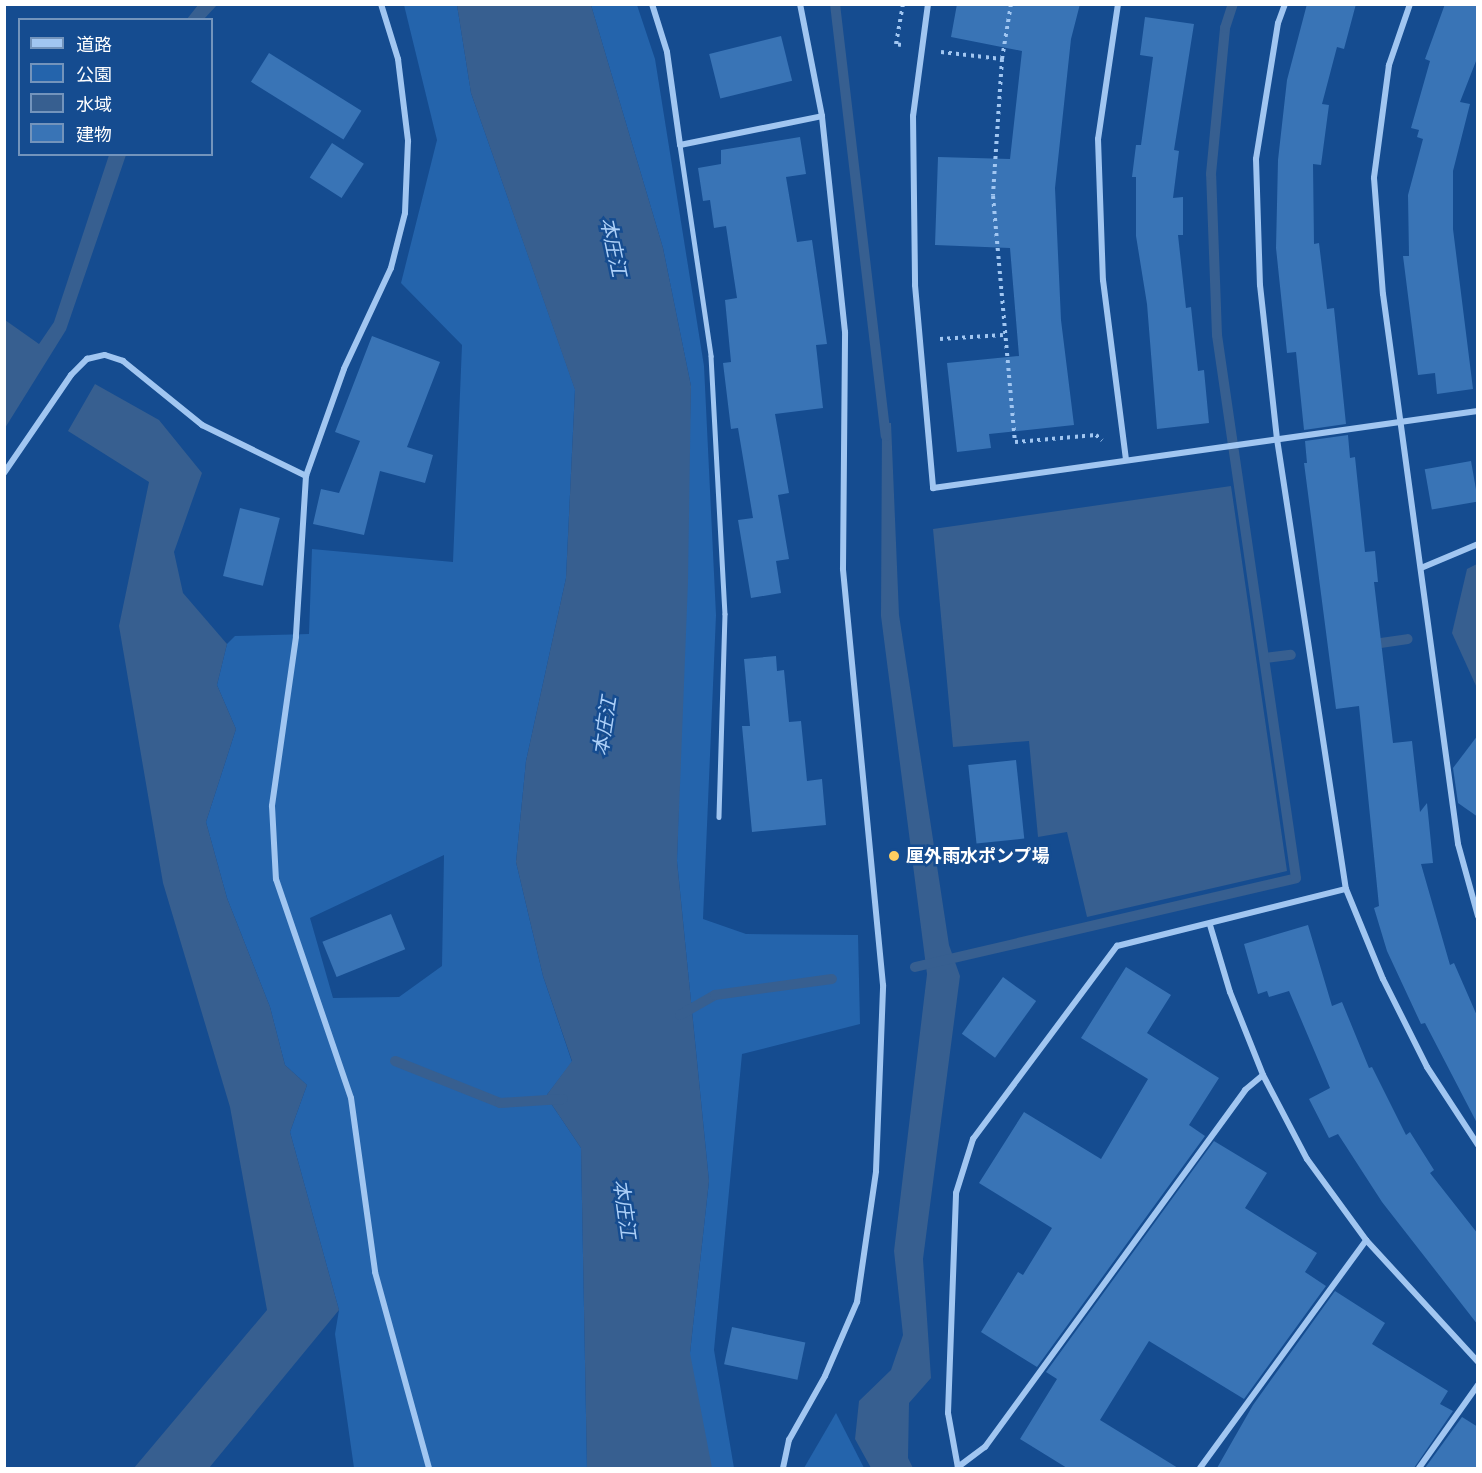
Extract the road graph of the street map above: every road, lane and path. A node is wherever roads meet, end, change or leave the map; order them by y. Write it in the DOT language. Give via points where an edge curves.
graph roads {
  1 [pos="381,4"];
  2 [pos="652,4"];
  3 [pos="800,4"];
  4 [pos="928,4"];
  5 [pos="1011,4"];
  6 [pos="1118,4"];
  7 [pos="1285,4"];
  8 [pos="1410,4"];
  9 [pos="822,116"];
  10 [pos="680,145"];
  11 [pos="1002,335"];
  12 [pos="920,340"];
  13 [pos="1478,411"];
  14 [pos="1400,423"];
  15 [pos="1277,439"];
  16 [pos="1126,460"];
  17 [pos="4,473"];
  18 [pos="306,476"];
  19 [pos="1478,544"];
  20 [pos="1420,568"];
  21 [pos="719,817"];
  22 [pos="1346,889"];
  23 [pos="1478,916"];
  24 [pos="1210,925"];
  25 [pos="1263,1075"];
  26 [pos="1478,1145"];
  27 [pos="1366,1240"];
  28 [pos="1478,1362"];
  29 [pos="1478,1385"];
  30 [pos="429,1468"];
  31 [pos="783,1468"];
  32 [pos="958,1468"];
  33 [pos="1200,1468"];
  34 [pos="1419,1468"];
  1 -- 18 [label="street" via="398,59 408,141 405,213 391,268 344,369"];
  2 -- 10 [label="street" via="667,52"];
  3 -- 9 [label="street"];
  4 -- 12 [label="street" via="912,116"];
  5 -- 11 [label="path" via="1002,59 993,196"];
  6 -- 16 [label="street" via="1098,140 1103,280"];
  7 -- 15 [label="street" via="1278,23 1256,159 1260,285"];
  8 -- 14 [label="street" via="1389,65 1374,178 1383,294"];
  9 -- 10 [label="street"];
  9 -- 31 [label="street" via="845,332 843,569 883,985 876,1171 857,1302 825,1376 789,1440"];
  10 -- 21 [label="lane" via="711,356 725,614"];
  11 -- 12 [label="path"];
  11 -- 16 [label="path" via="1015,442 1096,435"];
  12 -- 16 [label="street" via="933,488"];
  13 -- 14 [label="street"];
  14 -- 15 [label="street"];
  14 -- 20 [label="street"];
  15 -- 16 [label="street"];
  15 -- 22 [label="street"];
  17 -- 18 [label="street" via="71,375 87,359 105,355 123,362 202,425"];
  18 -- 30 [label="street" via="296,637 272,806 276,879 351,1098 375,1272"];
  19 -- 20 [label="street"];
  20 -- 23 [label="street" via="1458,844"];
  22 -- 24 [label="street"];
  22 -- 26 [label="street" via="1383,979 1427,1067"];
  24 -- 25 [label="street" via="1230,992"];
  24 -- 32 [label="street" via="1117,946 973,1139 956,1193 948,1413"];
  25 -- 27 [label="street" via="1307,1159"];
  25 -- 32 [label="street" via="1245,1090 985,1447"];
  27 -- 28 [label="street"];
  27 -- 33 [label="street"];
  29 -- 34 [label="street"];
}
